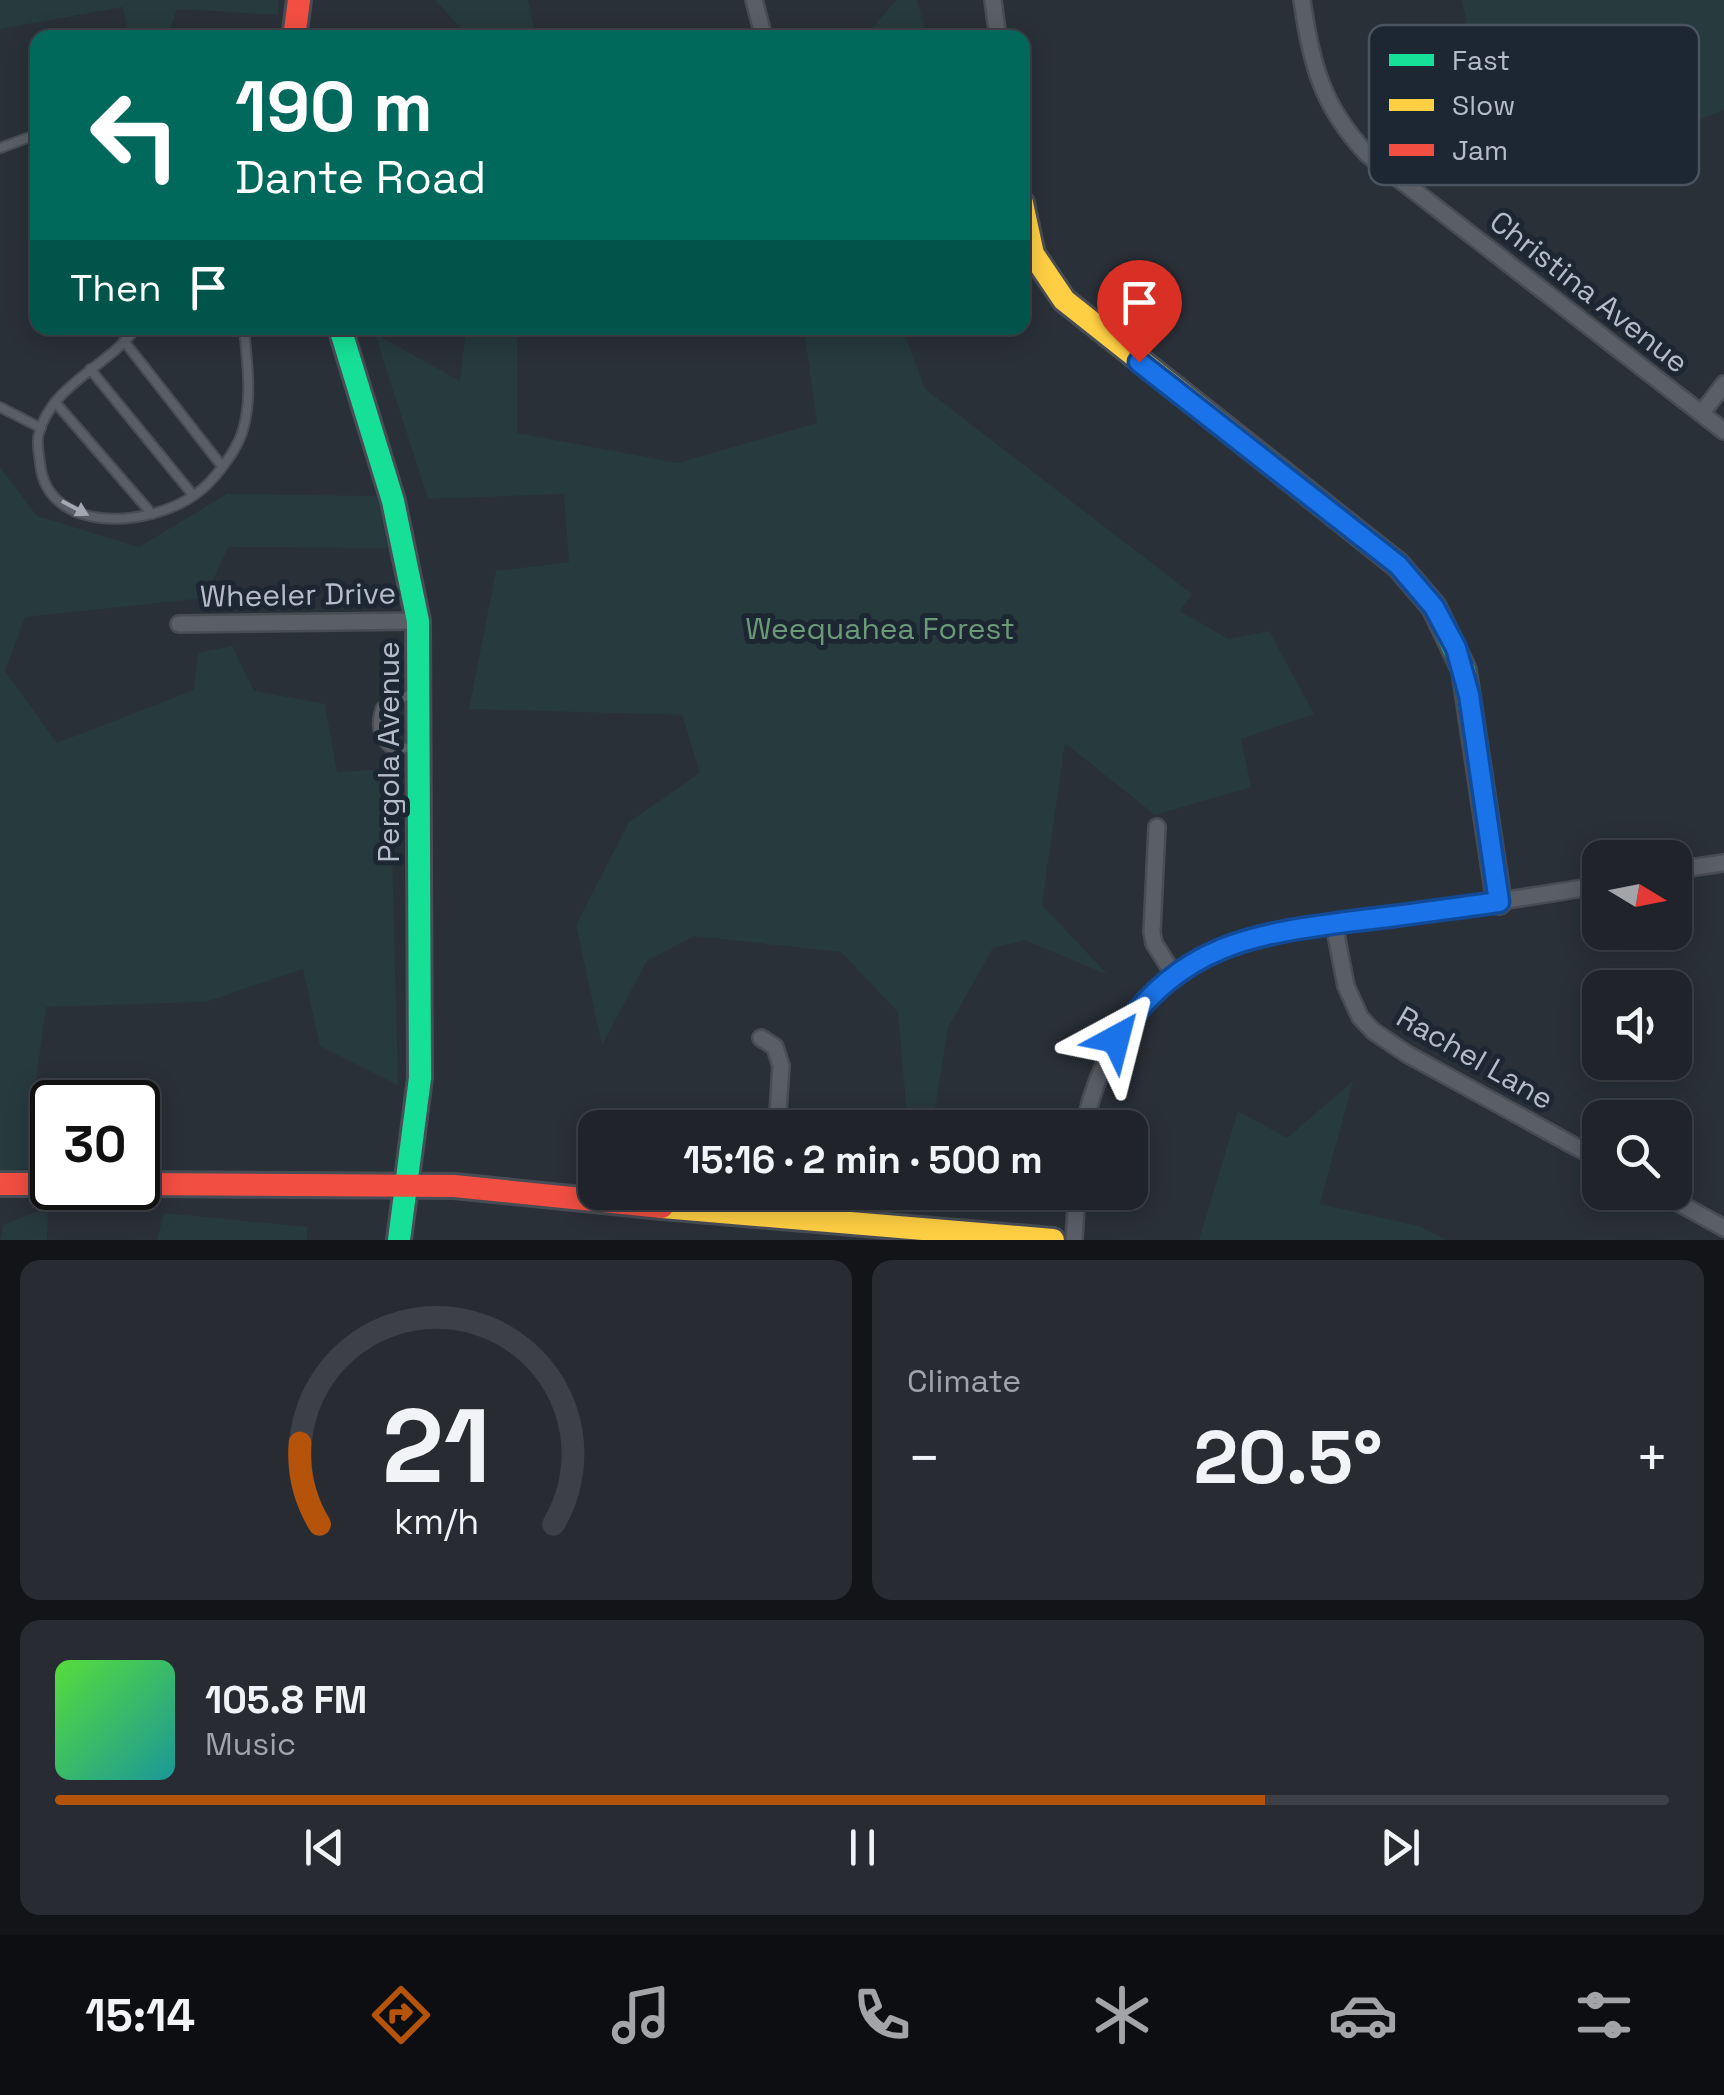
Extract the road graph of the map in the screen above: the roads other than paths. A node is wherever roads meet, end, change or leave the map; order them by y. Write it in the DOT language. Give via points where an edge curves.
graph roads {
  1 [pos="299,0"];
  2 [pos="754,0"];
  3 [pos="993,0"];
  4 [pos="1302,0"];
  5 [pos="295,30"];
  6 [pos="762,30"];
  7 [pos="997,30"];
  8 [pos="30,137"];
  9 [pos="0,148"];
  10 [pos="1369,156"];
  11 [pos="1407,185"];
  12 [pos="1030,258"];
  13 [pos="129,335"];
  14 [pos="244,335"];
  15 [pos="342,335"];
  16 [pos="124,340"];
  17 [pos="90,370"];
  18 [pos="1724,384"];
  19 [pos="56,402"];
  20 [pos="0,407"];
  21 [pos="1702,414"];
  22 [pos="41,428"];
  23 [pos="1724,431"];
  24 [pos="221,465"];
  25 [pos="193,496"];
  26 [pos="152,514"];
  27 [pos="418,621"];
  28 [pos="179,624"];
  29 [pos="418,691"];
  30 [pos="419,748"];
  31 [pos="1157,828"];
  32 [pos="1724,863"];
  33 [pos="1692,868"];
  34 [pos="1582,888"];
  35 [pos="1499,902"];
  36 [pos="1334,924"];
  37 [pos="1174,975"];
  38 [pos="761,1038"];
  39 [pos="778,1110"];
  40 [pos="1089,1110"];
  41 [pos="1582,1150"];
  42 [pos="0,1184"];
  43 [pos="30,1184"];
  44 [pos="160,1184"];
  45 [pos="408,1186"];
  46 [pos="771,1210"];
  47 [pos="1076,1210"];
  48 [pos="1691,1210"];
  49 [pos="770,1217"];
  50 [pos="1724,1228"];
  51 [pos="890,1234"];
  52 [pos="399,1240"];
  53 [pos="1053,1240"];
  54 [pos="1074,1240"];
  1 -- 5 [label="street"];
  2 -- 6 [label="street"];
  3 -- 7 [label="street"];
  4 -- 10 [label="street, Christina Avenue" via="1320,84 1341,126"];
  8 -- 9 [label="lane"];
  11 -- 21 [label="street, Christina Avenue"];
  12 -- 35 [label="street" via="1081,316 1398,565 1434,607 1466,683"];
  13 -- 16 [label="lane"];
  14 -- 24 [label="lane" via="249,402 240,438"];
  15 -- 27 [label="street, Pergola Avenue" via="392,501"];
  16 -- 17 [label="lane"];
  16 -- 24 [label="lane"];
  17 -- 19 [label="lane"];
  17 -- 25 [label="lane"];
  18 -- 21 [label="street"];
  19 -- 22 [label="lane"];
  19 -- 26 [label="lane"];
  20 -- 22 [label="lane"];
  21 -- 23 [label="street, Christina Avenue"];
  22 -- 26 [label="lane, one-way" via="42,481 69,510 108,521"];
  24 -- 25 [label="lane"];
  25 -- 26 [label="lane"];
  27 -- 28 [label="street, Wheeler Drive"];
  27 -- 29 [label="street, Pergola Avenue"];
  29 -- 30 [label="street, Pergola Avenue"];
  29 -- 30 [label="lane" via="381,707 377,718 389,748"];
  30 -- 45 [label="street, Pergola Avenue" via="420,1078"];
  31 -- 37 [label="street" via="1152,932"];
  32 -- 33 [label="street"];
  34 -- 35 [label="street"];
  35 -- 36 [label="street"];
  36 -- 37 [label="street" via="1251,938"];
  36 -- 41 [label="street, Rachel Lane" via="1346,986 1373,1031"];
  37 -- 40 [label="street" via="1108,1052"];
  38 -- 39 [label="street" via="775,1048 782,1066"];
  42 -- 43 [label="street"];
  44 -- 45 [label="street"];
  45 -- 49 [label="street"];
  45 -- 52 [label="street, Pergola Avenue"];
  46 -- 49 [label="street"];
  47 -- 54 [label="street"];
  48 -- 50 [label="street"];
  49 -- 51 [label="street"];
  51 -- 53 [label="street"];
}
